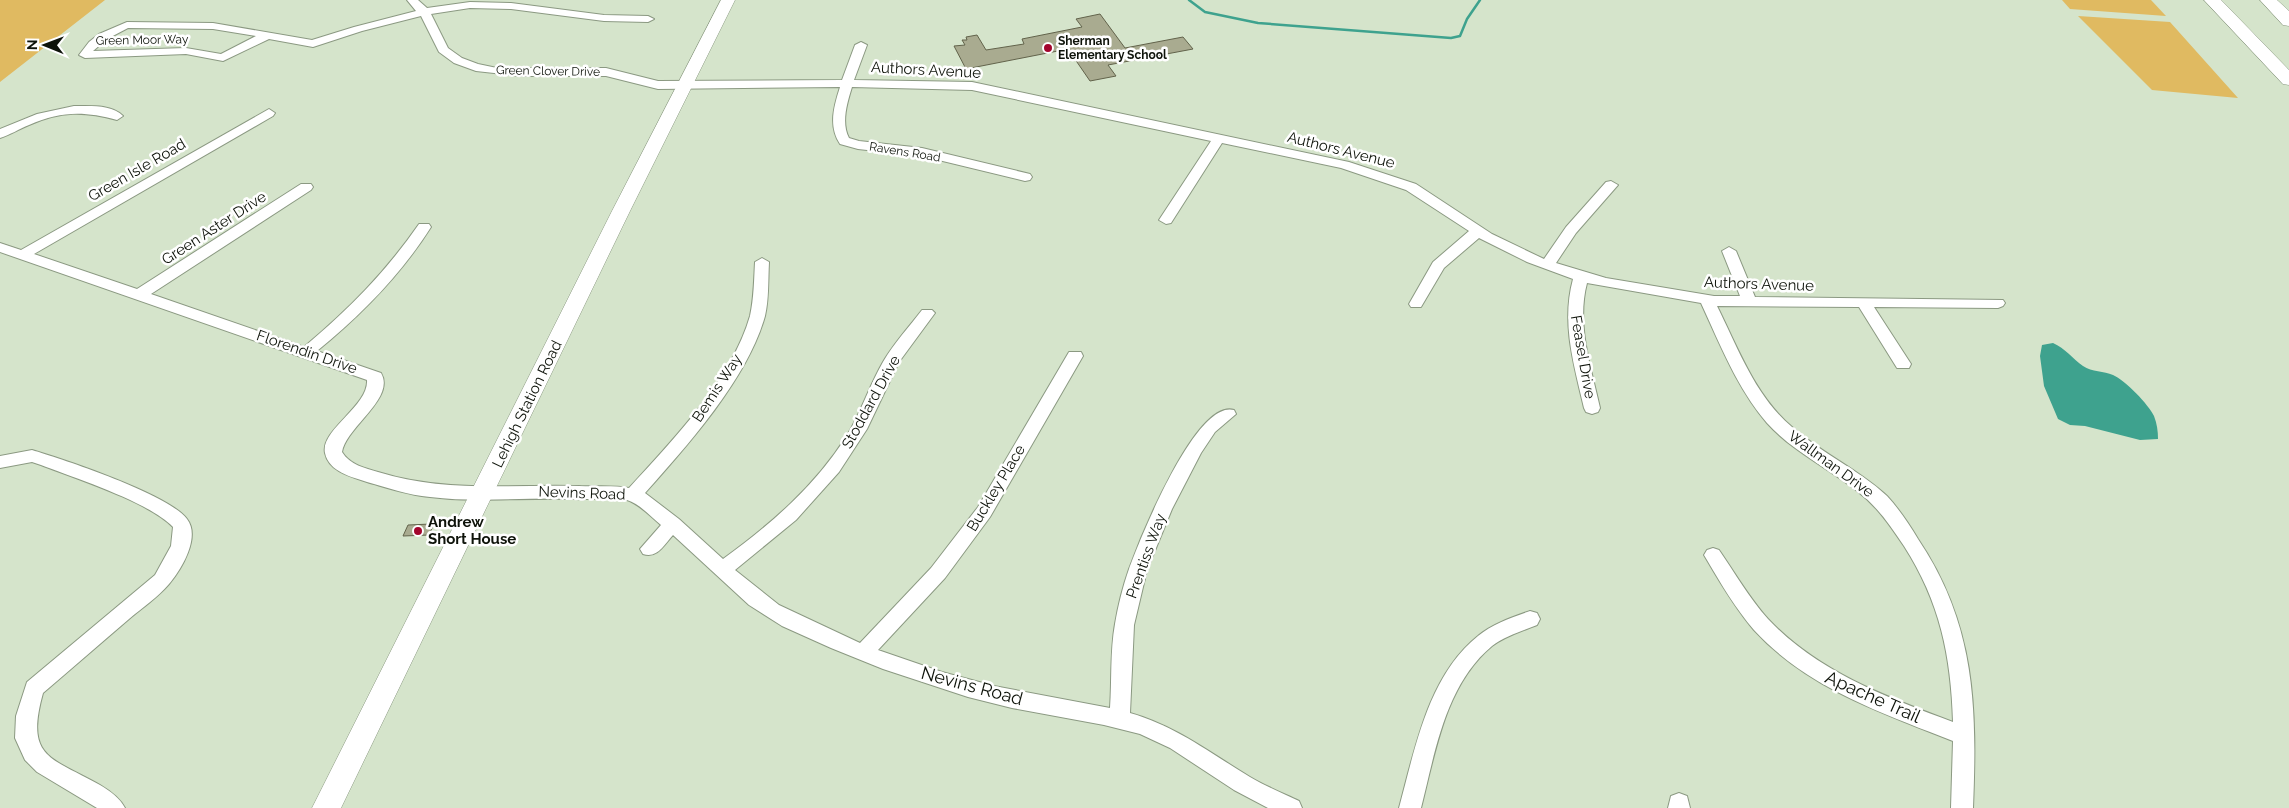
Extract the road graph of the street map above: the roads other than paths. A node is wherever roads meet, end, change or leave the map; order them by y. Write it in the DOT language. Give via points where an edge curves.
graph roads {
  1 [pos="412,0"];
  2 [pos="728,0"];
  3 [pos="2212,0"];
  4 [pos="2268,0"];
  5 [pos="424,12"];
  6 [pos="648,19"];
  7 [pos="2289,21"];
  8 [pos="268,35"];
  9 [pos="861,45"];
  10 [pos="2289,80"];
  11 [pos="849,83"];
  12 [pos="686,84"];
  13 [pos="269,113"];
  14 [pos="117,116"];
  15 [pos="0,134"];
  16 [pos="1219,138"];
  17 [pos="1025,177"];
  18 [pos="1611,185"];
  19 [pos="306,187"];
  20 [pos="1166,220"];
  21 [pos="424,228"];
  22 [pos="1478,231"];
  23 [pos="0,247"];
  24 [pos="1729,251"];
  25 [pos="22,255"];
  26 [pos="762,262"];
  27 [pos="1547,265"];
  28 [pos="1581,277"];
  29 [pos="139,295"];
  30 [pos="1707,301"];
  31 [pos="1750,302"];
  32 [pos="1864,303"];
  33 [pos="1998,303"];
  34 [pos="1416,304"];
  35 [pos="927,313"];
  36 [pos="307,352"];
  37 [pos="1075,356"];
  38 [pos="1903,364"];
  39 [pos="1592,408"];
  40 [pos="1228,414"];
  41 [pos="0,462"];
  42 [pos="482,493"];
  43 [pos="633,495"];
  44 [pos="673,524"];
  45 [pos="648,550"];
  46 [pos="1713,555"];
  47 [pos="723,569"];
  48 [pos="1530,619"];
  49 [pos="863,652"];
  50 [pos="10,719"];
  51 [pos="1120,720"];
  52 [pos="1963,735"];
  53 [pos="11,754"];
  54 [pos="114,808"];
  55 [pos="326,808"];
  56 [pos="1291,808"];
  57 [pos="1410,808"];
  58 [pos="1962,808"];
  1 -- 5 [label="street, Green Clover Drive"];
  2 -- 12 [label="main road, Lehigh Station Road"];
  3 -- 10 [label="highway"];
  4 -- 7 [label="highway"];
  5 -- 6 [label="street, Green Moor Way" via="484,4 591,17"];
  5 -- 8 [label="street, Green Moor Way" via="313,44"];
  5 -- 12 [label="street, Green Clover Drive" via="443,50 468,66 502,71 606,72 650,84"];
  8 -- 8 [label="street, Green Moor Way" via="213,26 127,25 100,38 85,55 186,51 223,58"];
  9 -- 11 [label="street"];
  11 -- 12 [label="street, Authors Avenue"];
  11 -- 16 [label="street, Authors Avenue" via="972,86"];
  11 -- 17 [label="street, Ravens Road" via="838,124 844,141 912,150"];
  12 -- 42 [label="main road, Lehigh Station Road"];
  13 -- 25 [label="street, Green Isle Road"];
  14 -- 15 [label="street" via="94,110 56,113 29,120"];
  16 -- 20 [label="street"];
  16 -- 22 [label="street, Authors Avenue" via="1344,165 1396,181 1426,195"];
  18 -- 27 [label="street" via="1571,230"];
  19 -- 29 [label="street, Green Aster Drive"];
  21 -- 36 [label="street" via="379,288"];
  22 -- 27 [label="street, Authors Avenue"];
  22 -- 34 [label="street" via="1438,265"];
  23 -- 25 [label="street, Florendin Drive"];
  24 -- 31 [label="street"];
  25 -- 29 [label="street, Florendin Drive"];
  26 -- 43 [label="street, Bemis Way" via="757,317 735,364 687,433"];
  27 -- 28 [label="street, Authors Avenue"];
  28 -- 30 [label="street, Authors Avenue"];
  28 -- 39 [label="street, Feasel Drive" via="1574,315"];
  29 -- 36 [label="street, Florendin Drive"];
  30 -- 31 [label="street, Authors Avenue"];
  30 -- 52 [label="street, Wallman Drive" via="1748,381 1773,419 1790,436 1857,480 1878,499 1916,550 1944,604 1952,630 1958,663"];
  31 -- 32 [label="street, Authors Avenue"];
  32 -- 33 [label="street, Authors Avenue"];
  32 -- 38 [label="street"];
  35 -- 47 [label="street, Stoddard Drive" via="892,361 861,426 831,472 797,509"];
  36 -- 42 [label="street, Florendin Drive" via="368,372 378,381 371,397 333,448 337,461 347,468 389,483 424,492"];
  37 -- 49 [label="street, Buckley Place" via="984,512 938,573"];
  40 -- 51 [label="street, Prentiss Way" via="1209,428 1194,450 1163,509 1138,570 1124,625"];
  41 -- 50 [label="street" via="32,456 47,460 161,507 179,519 183,526 177,557 162,580 34,688 21,700"];
  42 -- 43 [label="street, Nevins Road"];
  42 -- 55 [label="main road, Lehigh Station Road"];
  43 -- 44 [label="street, Nevins Road"];
  44 -- 45 [label="street"];
  44 -- 47 [label="street, Nevins Road"];
  46 -- 52 [label="street, Apache Trail" via="1760,623 1807,666 1874,701"];
  47 -- 49 [label="street, Nevins Road" via="767,607 785,618"];
  48 -- 57 [label="street" via="1483,642 1459,672 1443,698"];
  49 -- 51 [label="street, Nevins Road" via="994,695 1075,708"];
  51 -- 56 [label="street, Nevins Road" via="1167,735 1258,793"];
  52 -- 58 [label="street, Wallman Drive"];
  53 -- 54 [label="street" via="31,769 86,789"];
}
